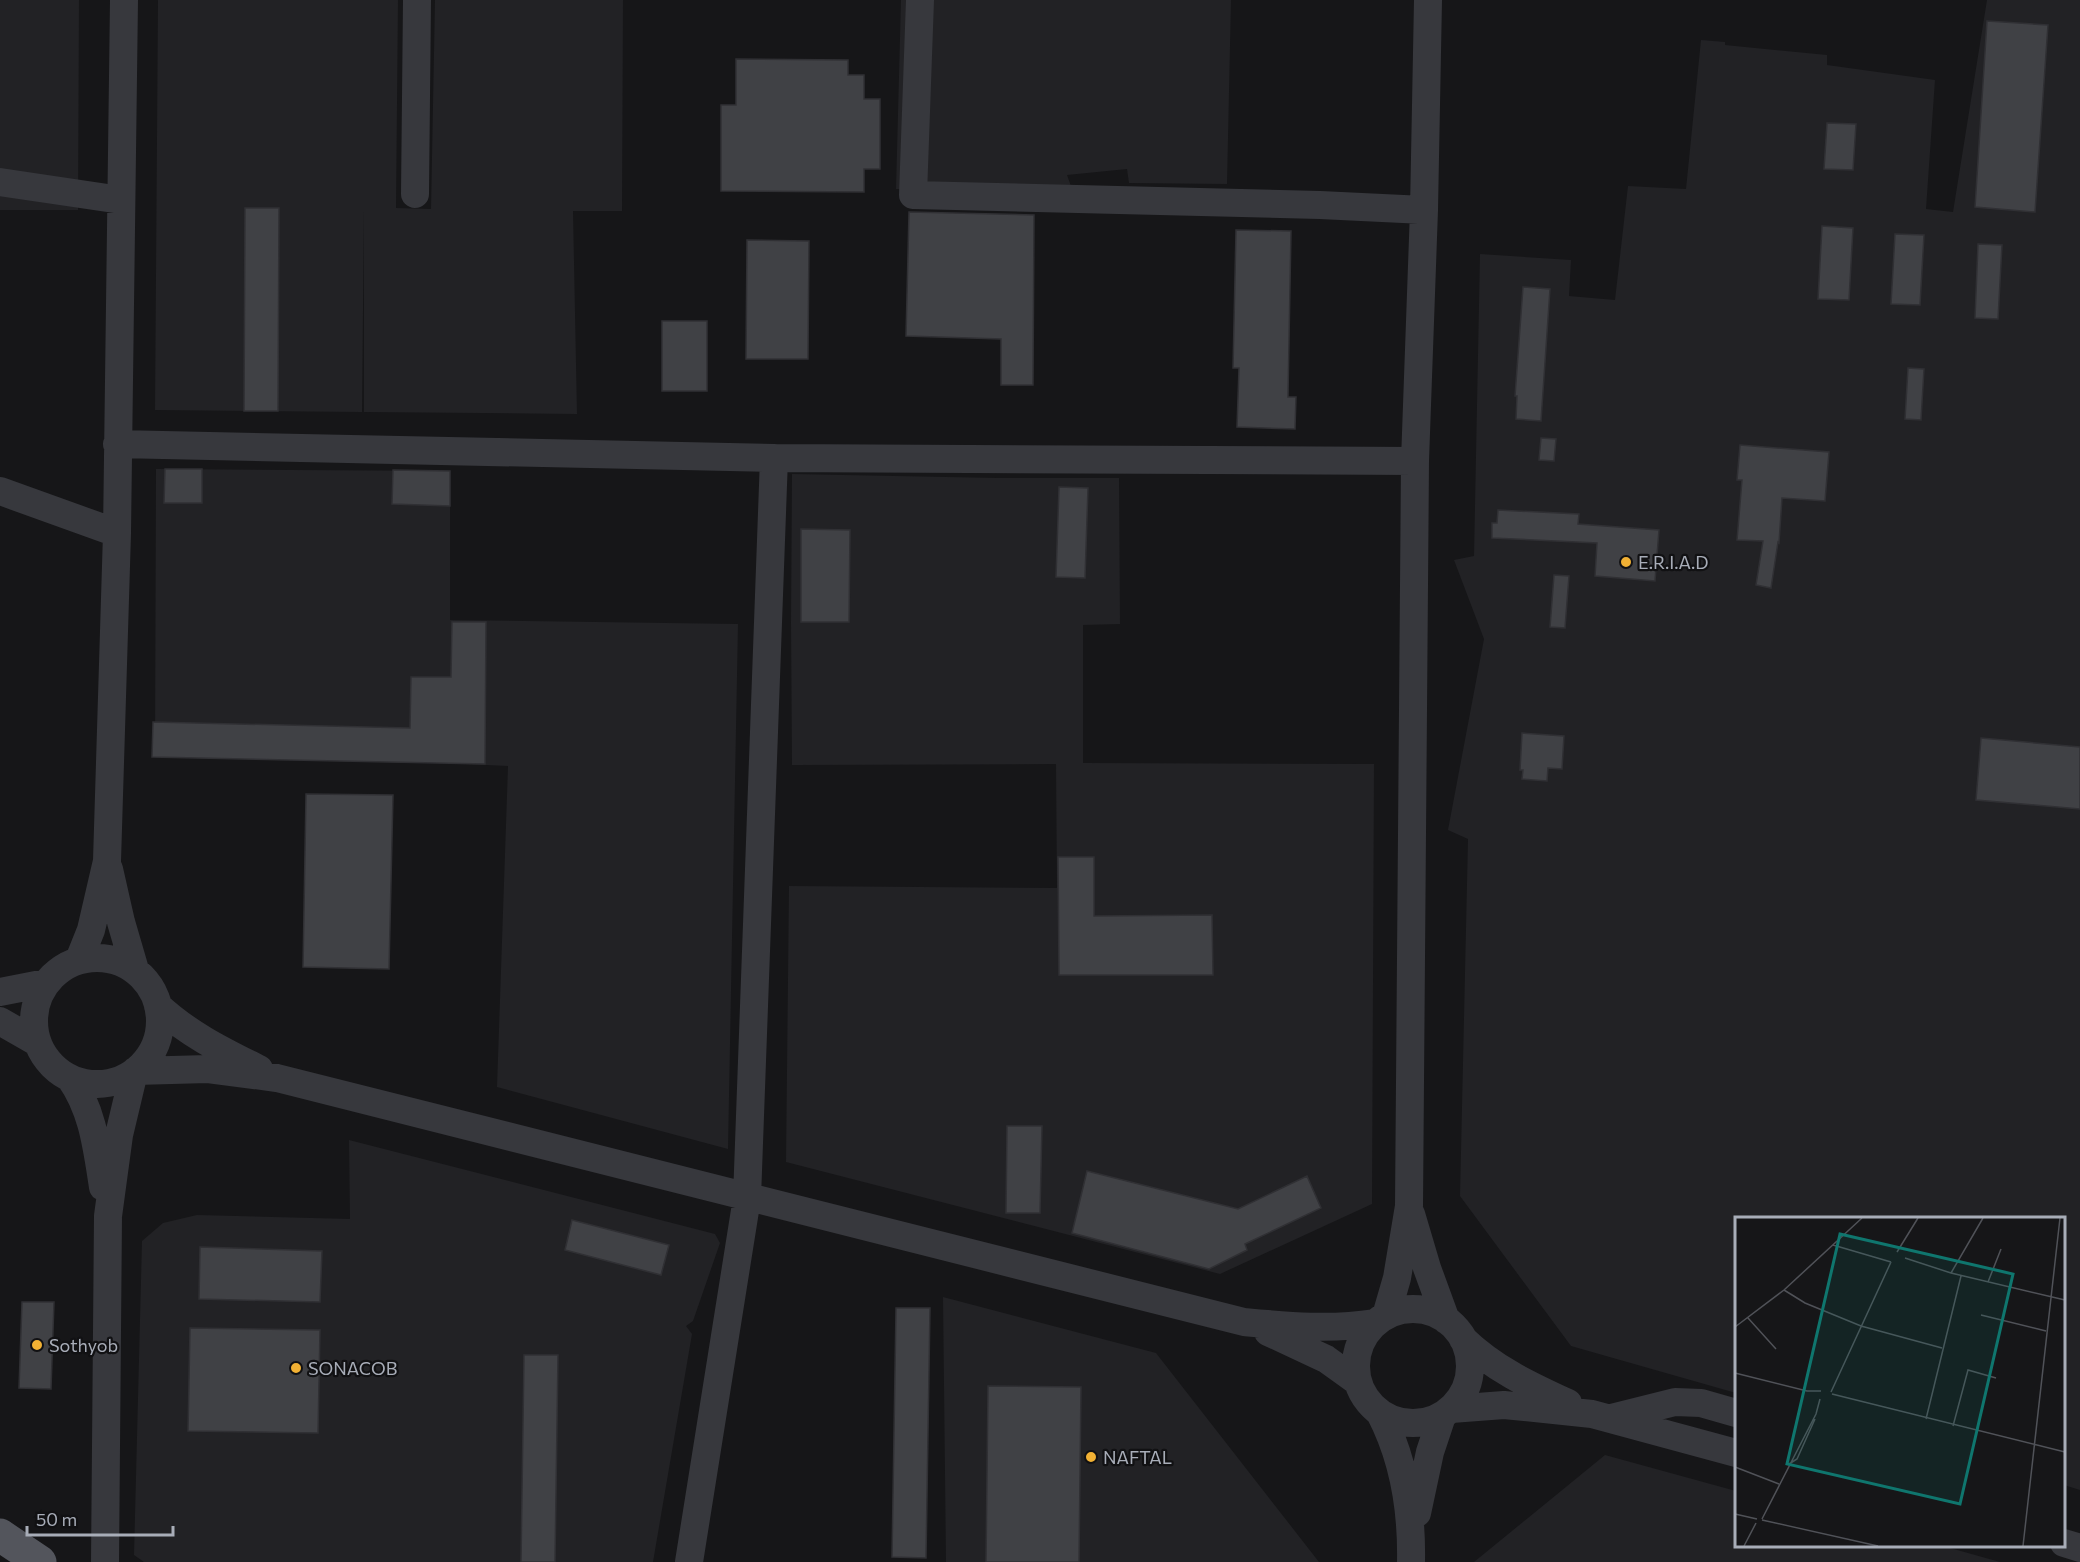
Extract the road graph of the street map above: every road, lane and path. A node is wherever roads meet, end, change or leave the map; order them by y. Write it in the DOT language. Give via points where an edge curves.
graph roads {
  1 [pos="124,0"];
  2 [pos="417,0"];
  3 [pos="920,0"];
  4 [pos="1428,0"];
  5 [pos="0,182"];
  6 [pos="415,194"];
  7 [pos="121,200"];
  8 [pos="1424,210"];
  9 [pos="117,444"];
  10 [pos="774,458"];
  11 [pos="1415,461"];
  12 [pos="0,491"];
  13 [pos="117,533"];
  14 [pos="107,861"];
  15 [pos="79,960"];
  16 [pos="135,970"];
  17 [pos="46,983"];
  18 [pos="0,992"];
  19 [pos="158,1006"];
  20 [pos="0,1021"];
  21 [pos="38,1043"];
  22 [pos="134,1072"];
  23 [pos="70,1078"];
  24 [pos="277,1078"];
  25 [pos="747,1198"];
  26 [pos="1409,1206"];
  27 [pos="108,1216"];
  28 [pos="1380,1319"];
  29 [pos="1244,1322"];
  30 [pos="1455,1329"];
  31 [pos="1358,1382"];
  32 [pos="1735,1412"];
  33 [pos="1380,1413"];
  34 [pos="1447,1413"];
  35 [pos="1600,1416"];
  36 [pos="1735,1452"];
  37 [pos="0,1535"];
  38 [pos="1412,1551"];
  39 [pos="40,1562"];
  40 [pos="105,1562"];
  41 [pos="689,1562"];
  1 -- 7 [label="street"];
  2 -- 6 [label="street"];
  3 -- 8 [label="street" via="913,195"];
  4 -- 8 [label="street"];
  5 -- 7 [label="street"];
  7 -- 9 [label="street"];
  8 -- 11 [label="street"];
  9 -- 10 [label="street"];
  9 -- 13 [label="street"];
  10 -- 11 [label="street"];
  10 -- 25 [label="street"];
  11 -- 26 [label="street"];
  12 -- 13 [label="street"];
  13 -- 14 [label="street"];
  14 -- 15 [label="street" via="91,930"];
  14 -- 16 [label="street"];
  15 -- 16 [label="street" via="102,957"];
  15 -- 17 [label="street" via="66,965"];
  16 -- 19 [label="street" via="152,989"];
  17 -- 18 [label="street"];
  17 -- 21 [label="street" via="36,1006"];
  19 -- 22 [label="street" via="157,1040 145,1062"];
  19 -- 24 [label="street" via="196,1036"];
  20 -- 21 [label="street"];
  21 -- 23 [label="street" via="51,1064"];
  22 -- 23 [label="street" via="122,1079 96,1084"];
  22 -- 24 [label="street" via="208,1069"];
  22 -- 27 [label="street" via="119,1136"];
  23 -- 27 [label="street" via="91,1123"];
  24 -- 25 [label="street"];
  25 -- 29 [label="street"];
  25 -- 41 [label="street"];
  26 -- 28 [label="street" via="1397,1278"];
  26 -- 30 [label="street" via="1427,1268"];
  27 -- 40 [label="street"];
  28 -- 29 [label="street" via="1341,1327 1306,1328"];
  28 -- 30 [label="street" via="1404,1310 1423,1310"];
  28 -- 31 [label="street" via="1367,1333 1357,1356"];
  29 -- 31 [label="street" via="1317,1355"];
  30 -- 34 [label="street" via="1470,1363 1469,1376 1466,1388"];
  30 -- 35 [label="street" via="1505,1372"];
  31 -- 33 [label="street" via="1366,1399"];
  32 -- 35 [label="street" via="1701,1403 1675,1402"];
  33 -- 34 [label="street" via="1417,1424"];
  33 -- 38 [label="street" via="1402,1468"];
  34 -- 35 [label="street" via="1504,1405"];
  34 -- 38 [label="street" via="1425,1470"];
  35 -- 36 [label="street"];
  37 -- 39 [label="main road"];
}
